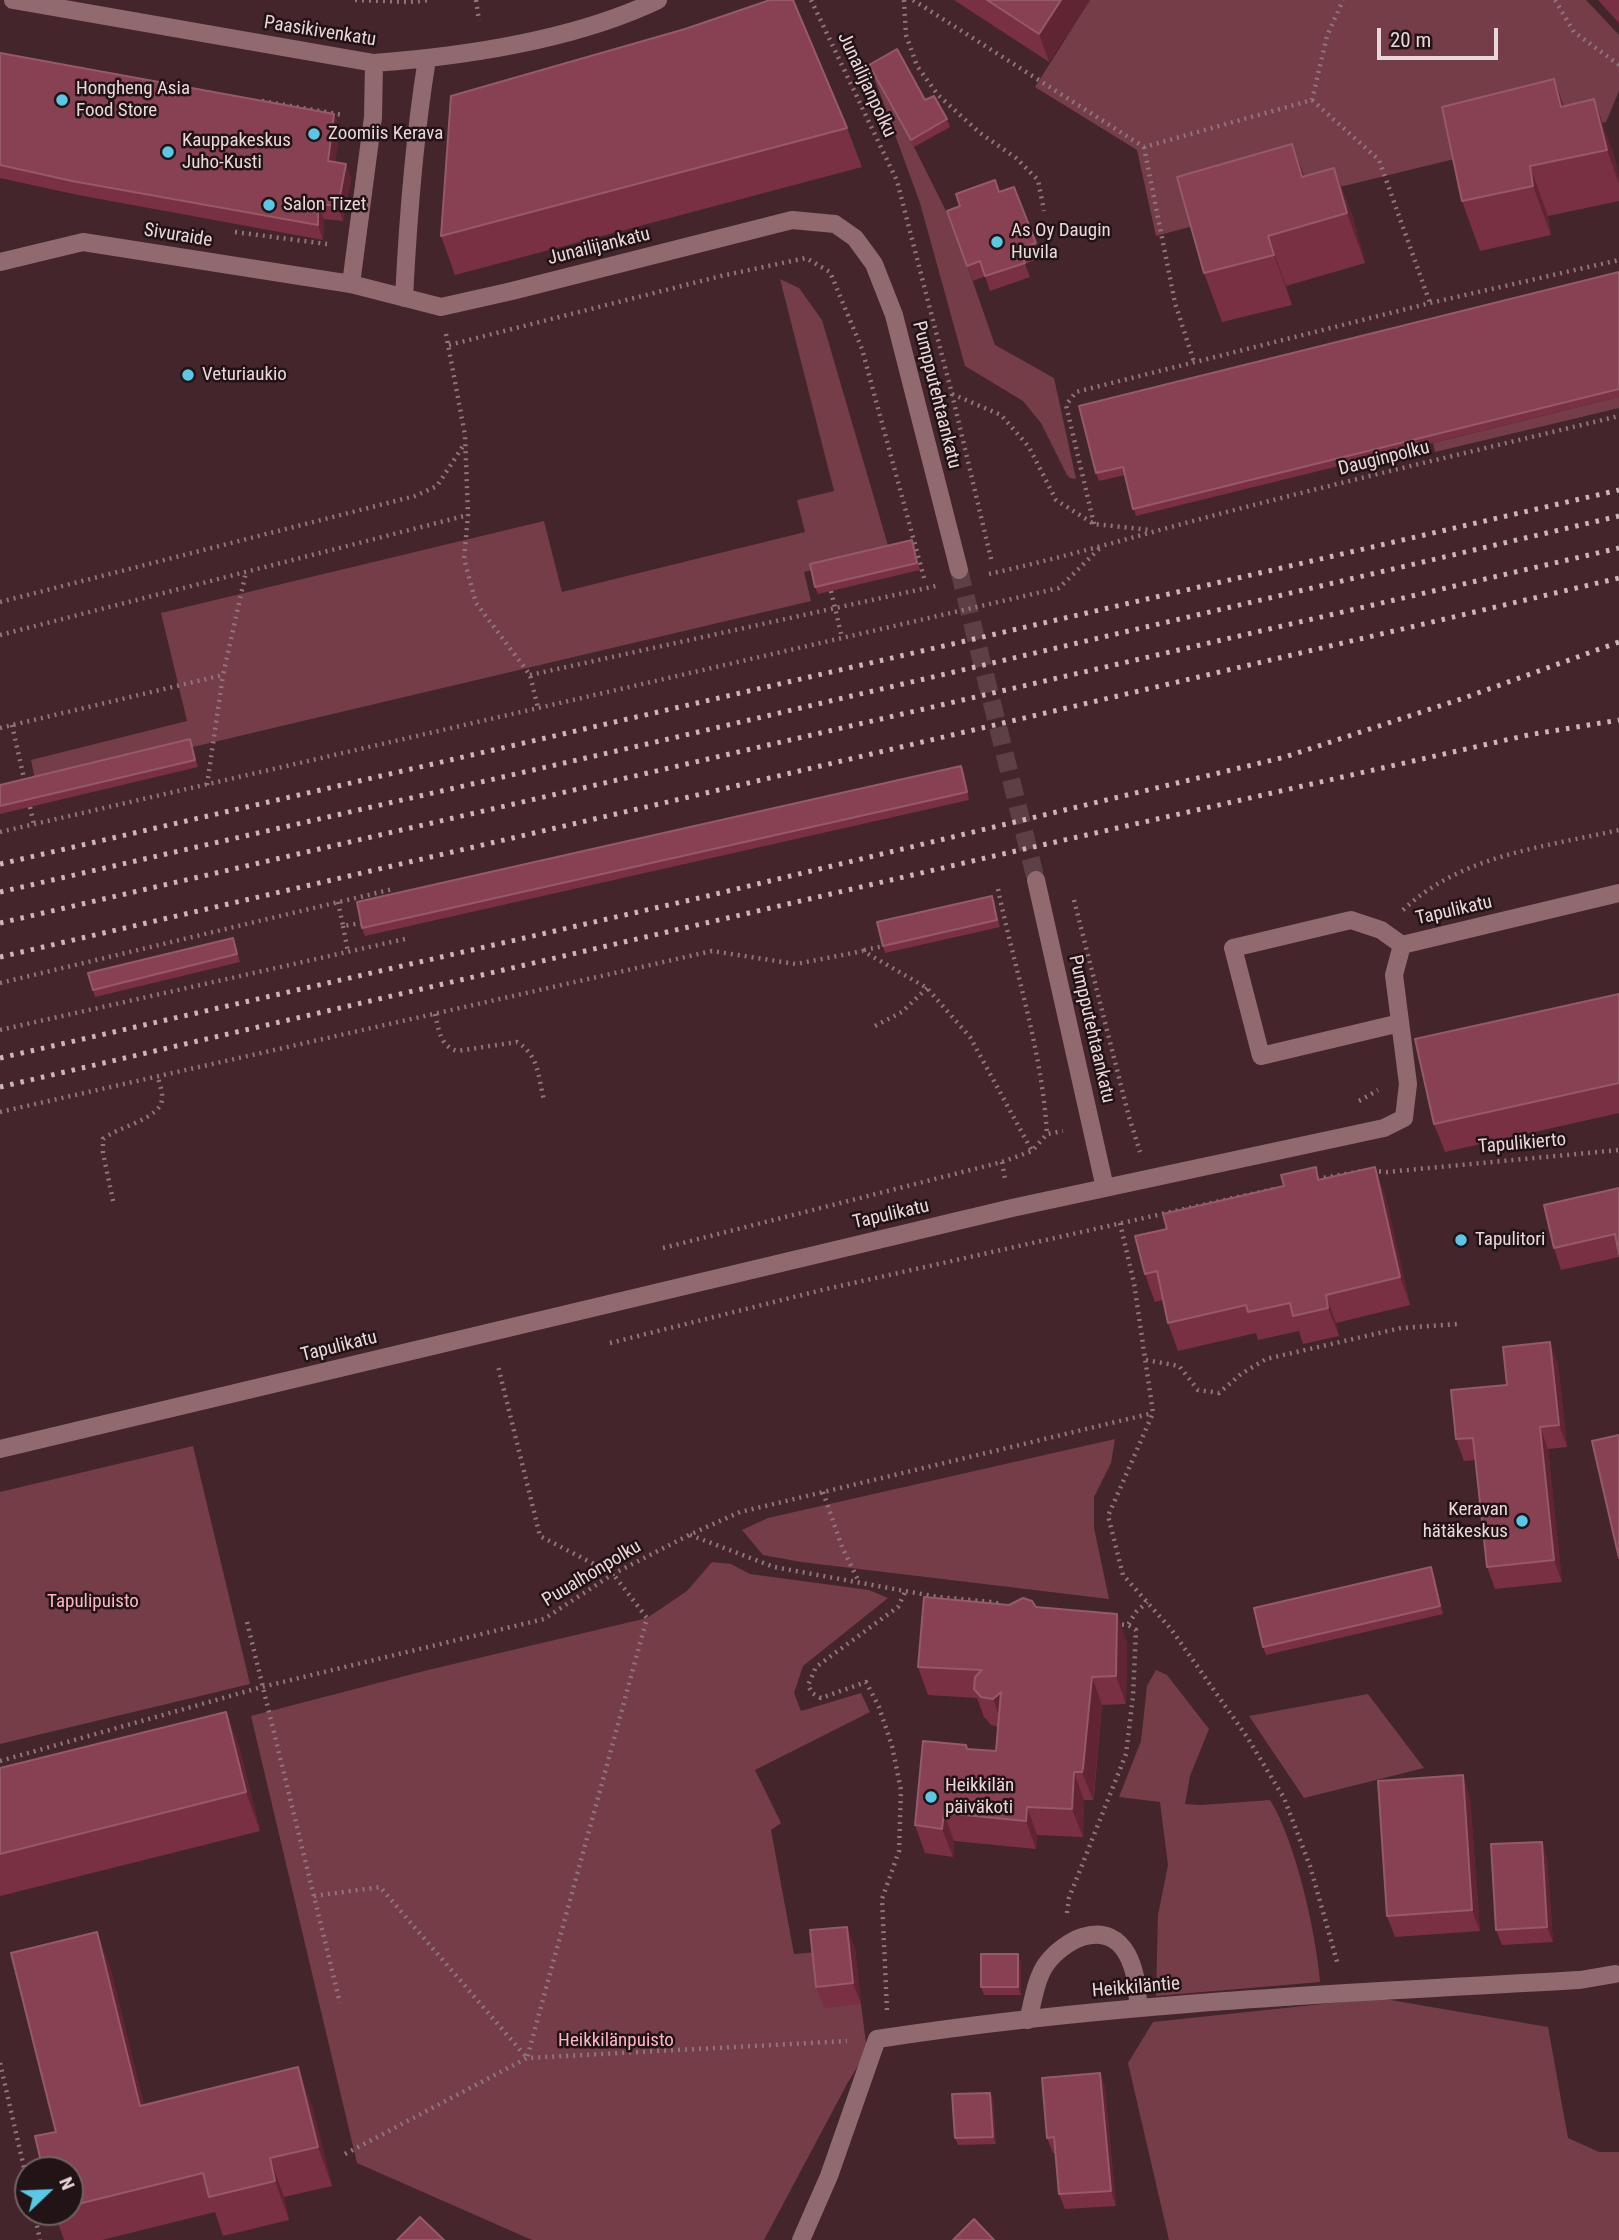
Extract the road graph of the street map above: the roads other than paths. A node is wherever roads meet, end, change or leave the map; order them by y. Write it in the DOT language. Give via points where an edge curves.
graph roads {
  1 [pos="13,0"];
  2 [pos="658,0"];
  3 [pos="427,59"];
  4 [pos="374,63"];
  5 [pos="855,238"];
  6 [pos="0,262"];
  7 [pos="351,284"];
  8 [pos="404,298"];
  9 [pos="959,570"];
  10 [pos="1036,880"];
  11 [pos="1619,893"];
  12 [pos="1402,945"];
  13 [pos="1400,1023"];
  14 [pos="1105,1188"];
  15 [pos="0,1449"];
  16 [pos="1615,1974"];
  17 [pos="1138,2008"];
  18 [pos="1028,2020"];
  19 [pos="801,2240"];
  1 -- 4 [label="street, Paasikivenkatu"];
  2 -- 3 [label="street, Paasikivenkatu" via="558,34"];
  3 -- 4 [label="street, Paasikivenkatu"];
  3 -- 8 [label="street" via="408,216"];
  4 -- 7 [label="street" via="373,117"];
  5 -- 8 [label="street, Junailijankatu" via="835,224 792,220 441,307"];
  5 -- 9 [label="street, Pumpputehtaankatu" via="874,264 894,315"];
  6 -- 7 [label="street, Sivuraide" via="83,242"];
  7 -- 8 [label="street, Junailijankatu"];
  10 -- 14 [label="street, Pumpputehtaankatu"];
  11 -- 12 [label="street, Tapulikatu"];
  12 -- 13 [label="street, Tapulikatu" via="1394,975"];
  12 -- 13 [label="street" via="1381,930 1351,920 1233,948 1261,1056"];
  13 -- 14 [label="street, Tapulikatu" via="1408,1084 1404,1118 1351,1136"];
  14 -- 15 [label="street, Tapulikatu"];
  16 -- 17 [label="street, Heikkiläntie"];
  17 -- 18 [label="street, Heikkiläntie"];
  17 -- 18 [label="street" via="1132,1961 1109,1935 1095,1933 1077,1938 1046,1964"];
  18 -- 19 [label="street, Heikkiläntie" via="877,2039 830,2176"];
}
